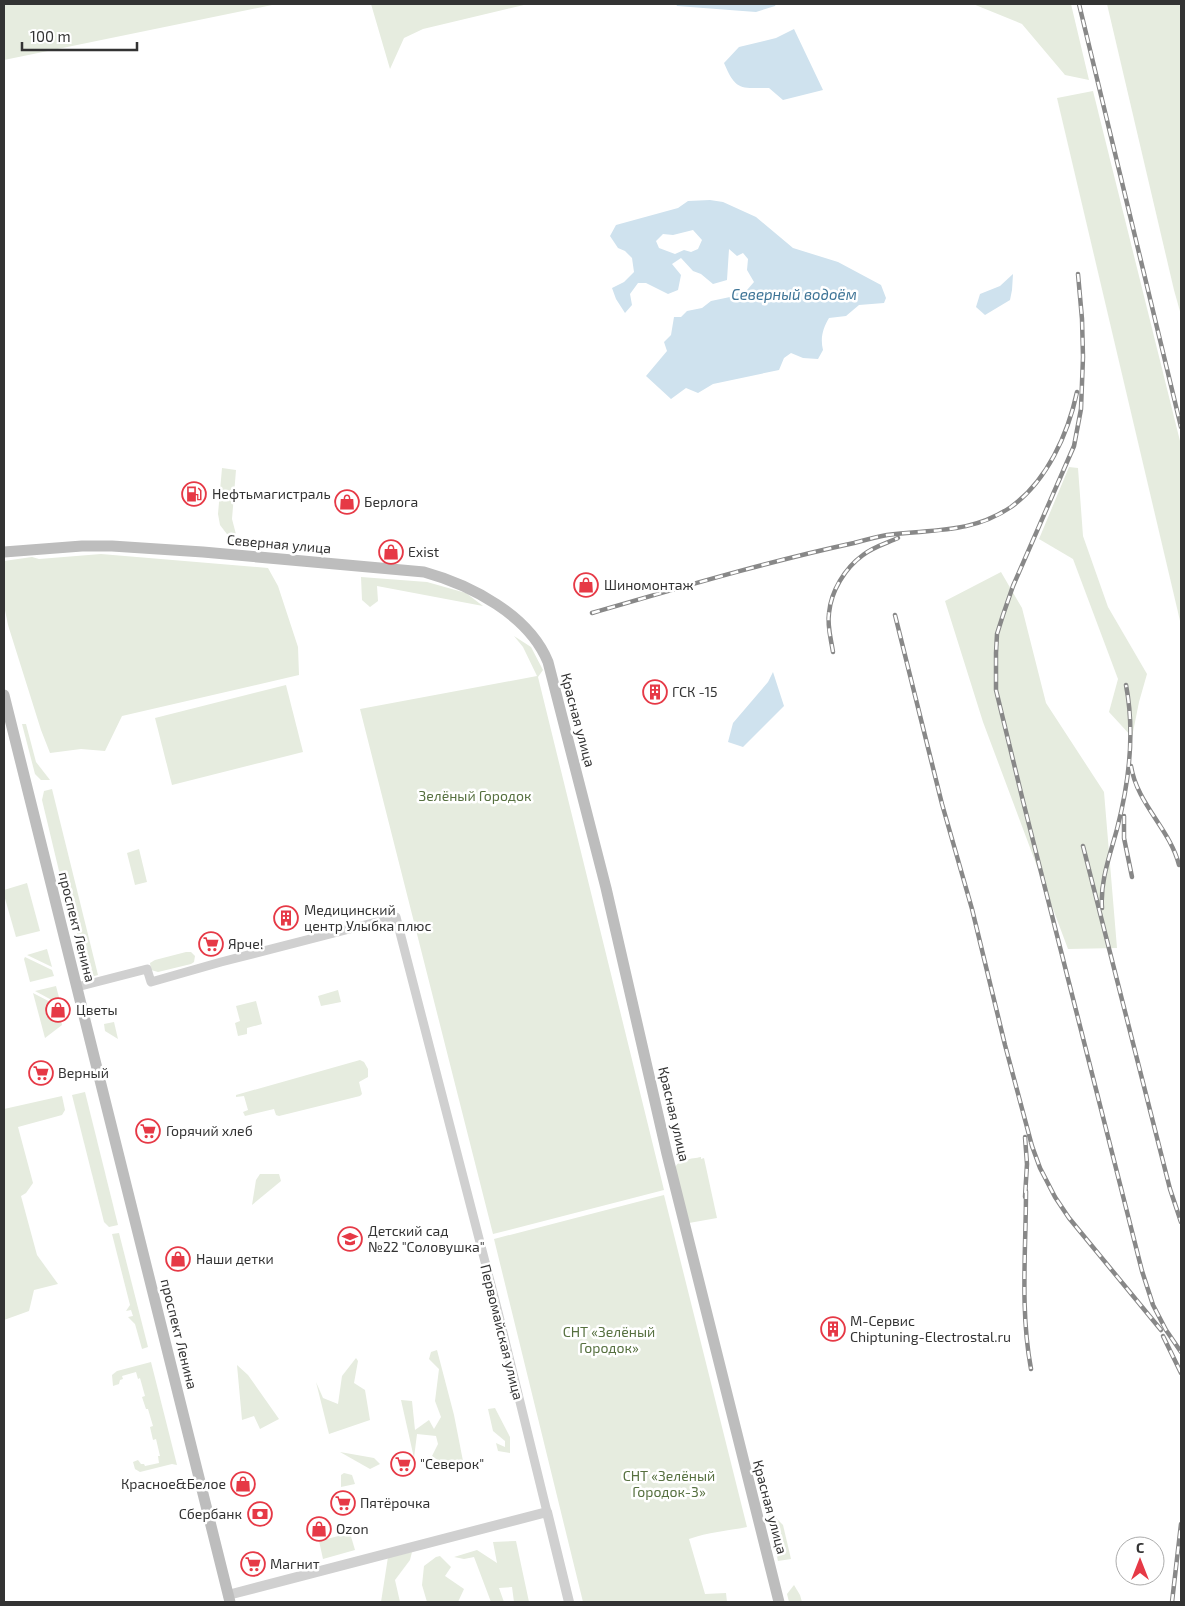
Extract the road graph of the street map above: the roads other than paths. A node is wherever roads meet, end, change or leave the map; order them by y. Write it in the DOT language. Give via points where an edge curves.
graph roads {
  1 [pos="4,552"];
  2 [pos="533,635"];
  3 [pos="4,695"];
  4 [pos="76,987"];
  5 [pos="547,1512"];
  6 [pos="229,1599"];
  7 [pos="569,1602"];
  8 [pos="779,1602"];
  1 -- 2 [label="main road, Северная улица" via="112,546 416,571 455,581 484,596"];
  2 -- 8 [label="main road, Красная улица" via="548,662 565,726"];
  3 -- 4 [label="main road, проспект Ленина"];
  4 -- 5 [label="street, Первомайская улица" via="147,969 151,982 396,917"];
  4 -- 6 [label="main road, проспект Ленина"];
  5 -- 6 [label="street"];
  5 -- 7 [label="street, Первомайская улица"];
}
